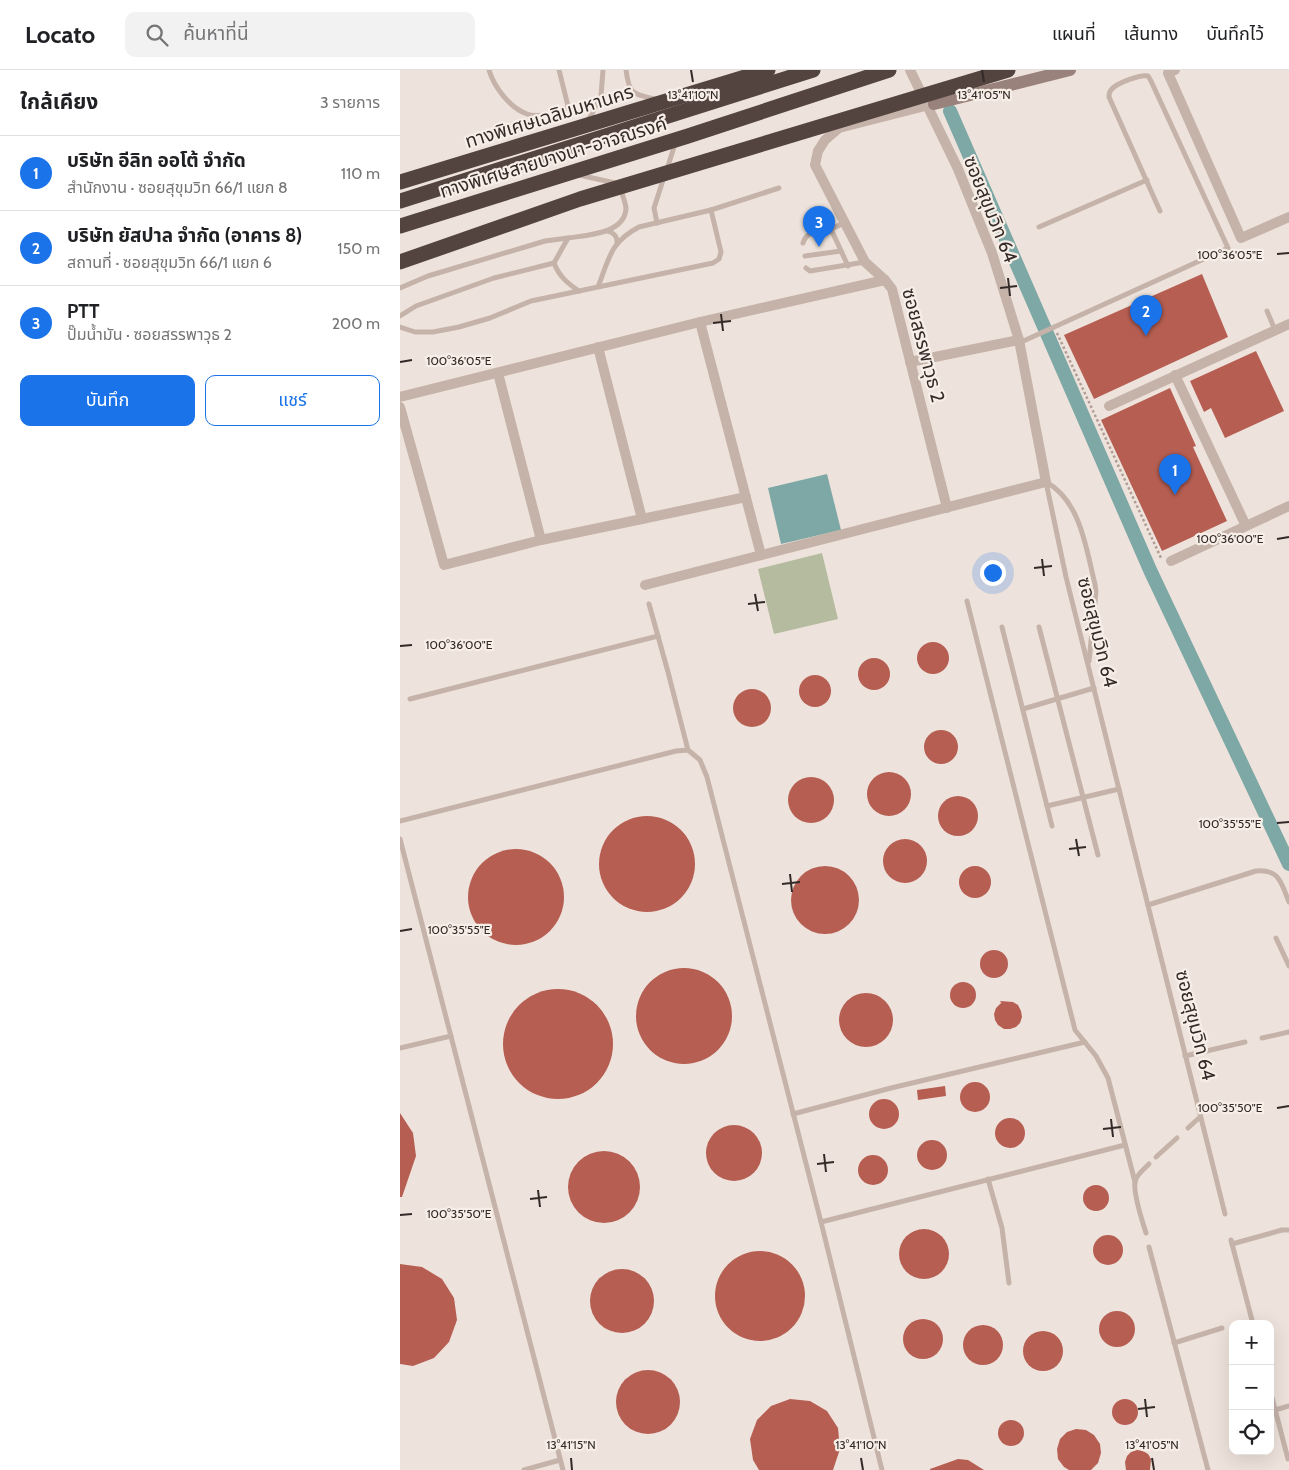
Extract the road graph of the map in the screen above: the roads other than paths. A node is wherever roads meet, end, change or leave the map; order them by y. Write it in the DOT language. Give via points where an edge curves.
graph roads {
  1 [pos="489,70"];
  2 [pos="559,70"];
  3 [pos="603,70"];
  4 [pos="626,70"];
  5 [pos="768,70"];
  6 [pos="813,70"];
  7 [pos="885,70"];
  8 [pos="889,70"];
  9 [pos="910,70"];
  10 [pos="1008,70"];
  11 [pos="1070,70"];
  12 [pos="1175,70"];
  13 [pos="665,101"];
  14 [pos="934,104"];
  15 [pos="585,126"];
  16 [pos="679,131"];
  17 [pos="552,170"];
  18 [pos="1146,180"];
  19 [pos="400,182"];
  20 [pos="779,188"];
  21 [pos="400,201"];
  22 [pos="711,210"];
  23 [pos="1160,210"];
  24 [pos="400,215"];
  25 [pos="1289,217"];
  26 [pos="845,222"];
  27 [pos="658,223"];
  28 [pos="400,226"];
  29 [pos="1039,228"];
  30 [pos="832,229"];
  31 [pos="606,231"];
  32 [pos="568,238"];
  33 [pos="617,242"];
  34 [pos="803,243"];
  35 [pos="841,251"];
  36 [pos="805,256"];
  37 [pos="400,262"];
  38 [pos="865,262"];
  39 [pos="554,263"];
  40 [pos="848,266"];
  41 [pos="806,268"];
  42 [pos="885,280"];
  43 [pos="598,287"];
  44 [pos="400,288"];
  45 [pos="579,291"];
  46 [pos="1267,311"];
  47 [pos="400,316"];
  48 [pos="700,322"];
  49 [pos="1289,324"];
  50 [pos="400,327"];
  51 [pos="1275,330"];
  52 [pos="1019,341"];
  53 [pos="598,347"];
  54 [pos="910,362"];
  55 [pos="498,372"];
  56 [pos="1175,375"];
  57 [pos="400,397"];
  58 [pos="1109,406"];
  59 [pos="400,407"];
  60 [pos="1046,482"];
  61 [pos="746,497"];
  62 [pos="1289,506"];
  63 [pos="947,508"];
  64 [pos="642,519"];
  65 [pos="1246,526"];
  66 [pos="541,540"];
  67 [pos="761,555"];
  68 [pos="1171,561"];
  69 [pos="645,585"];
  70 [pos="967,601"];
  71 [pos="649,604"];
  72 [pos="1002,626"];
  73 [pos="1039,627"];
  74 [pos="658,636"];
  75 [pos="1088,666"];
  76 [pos="1094,688"];
  77 [pos="410,698"];
  78 [pos="1057,699"];
  79 [pos="1023,709"];
  80 [pos="688,750"];
  81 [pos="1119,789"];
  82 [pos="1083,798"];
  83 [pos="1047,806"];
  84 [pos="400,821"];
  85 [pos="1052,826"];
  86 [pos="400,839"];
  87 [pos="1098,855"];
  88 [pos="1289,902"];
  89 [pos="1148,905"];
  90 [pos="1276,938"];
  91 [pos="1289,966"];
  92 [pos="1289,1032"];
  93 [pos="451,1036"];
  94 [pos="1262,1038"];
  95 [pos="1085,1042"];
  96 [pos="1244,1042"];
  97 [pos="400,1048"];
  98 [pos="1186,1056"];
  99 [pos="793,1114"];
  100 [pos="1200,1117"];
  101 [pos="1188,1128"];
  102 [pos="1177,1138"];
  103 [pos="1125,1145"];
  104 [pos="1156,1157"];
  105 [pos="1149,1164"];
  106 [pos="988,1180"];
  107 [pos="1135,1182"];
  108 [pos="1225,1214"];
  109 [pos="821,1222"];
  110 [pos="1289,1230"];
  111 [pos="1146,1233"];
  112 [pos="1150,1248"];
  113 [pos="1009,1282"];
  114 [pos="1252,1320"];
  115 [pos="1222,1328"];
  116 [pos="1174,1342"];
  117 [pos="1274,1406"];
  118 [pos="1289,1406"];
  119 [pos="1275,1410"];
  120 [pos="1288,1459"];
  121 [pos="560,1460"];
  122 [pos="524,1470"];
  123 [pos="563,1470"];
  124 [pos="882,1470"];
  125 [pos="1208,1470"];
  1 -- 2 [label="lane" via="497,90 533,116 563,111 568,106"];
  3 -- 15 [label="lane" via="601,96"];
  4 -- 13 [label="lane" via="628,87 636,95"];
  5 -- 13 [label="highway, ทางพิเศษเฉลิมมหานคร"];
  6 -- 21 [label="highway, ทางพิเศษสายบางนา-อาจณรงค์"];
  7 -- 16 [label="highway"];
  8 -- 28 [label="highway, ทางพิเศษสายบางนา-อาจณรงค์"];
  9 -- 52 [label="street, ซอยสุขุมวิท 64" via="958,169 992,253"];
  10 -- 37 [label="highway" via="580,199"];
  11 -- 14 [label="street, ซอยสรรพาวุธ 2"];
  12 -- 25 [label="street" via="1168,73 1241,238"];
  13 -- 15 [label="highway, ทางพิเศษเฉลิมมหานคร"];
  14 -- 26 [label="street, ซอยสรรพาวุธ 2" via="839,128 825,140 815,165"];
  15 -- 19 [label="highway, ทางพิเศษเฉลิมมหานคร"];
  16 -- 17 [label="highway"];
  16 -- 27 [label="lane" via="654,208"];
  17 -- 24 [label="highway"];
  17 -- 31 [label="lane" via="615,183 620,188 626,208 623,218"];
  18 -- 23 [label="lane"];
  18 -- 29 [label="lane"];
  18 -- 52 [label="lane" via="1109,97 1113,87 1143,74 1151,81 1228,248"];
  20 -- 22 [label="lane"];
  22 -- 27 [label="lane"];
  22 -- 43 [label="lane" via="721,252 713,263"];
  26 -- 30 [label="lane"];
  26 -- 38 [label="street, ซอยสรรพาวุธ 2"];
  27 -- 33 [label="lane" via="639,227"];
  30 -- 34 [label="lane" via="812,232"];
  30 -- 35 [label="lane"];
  31 -- 32 [label="lane"];
  31 -- 33 [label="lane" via="614,235"];
  32 -- 39 [label="lane"];
  32 -- 44 [label="lane" via="536,244 428,276"];
  33 -- 43 [label="lane"];
  35 -- 36 [label="lane"];
  35 -- 40 [label="lane"];
  38 -- 40 [label="lane"];
  38 -- 42 [label="street, ซอยสรรพาวุธ 2"];
  39 -- 45 [label="lane" via="558,273"];
  39 -- 47 [label="lane" via="494,278 416,306"];
  40 -- 41 [label="lane" via="810,271"];
  42 -- 48 [label="street"];
  42 -- 54 [label="street, ซอยสรรพาวุธ 2" via="892,289"];
  43 -- 45 [label="lane"];
  45 -- 50 [label="lane" via="531,301 459,327 433,332 415,332"];
  46 -- 51 [label="lane"];
  48 -- 53 [label="street"];
  48 -- 61 [label="street"];
  49 -- 51 [label="street"];
  51 -- 56 [label="street"];
  52 -- 54 [label="street"];
  52 -- 60 [label="street, ซอยสุขุมวิท 64"];
  53 -- 55 [label="street"];
  53 -- 64 [label="street"];
  54 -- 63 [label="street, ซอยสรรพาวุธ 2"];
  55 -- 57 [label="street"];
  55 -- 66 [label="street"];
  56 -- 58 [label="street"];
  56 -- 65 [label="street"];
  59 -- 66 [label="street" via="444,565"];
  60 -- 63 [label="street"];
  60 -- 75 [label="lane, ซอยสุขุมวิท 64"];
  60 -- 75 [label="lane" via="1055,487 1073,508 1095,584"];
  61 -- 64 [label="street"];
  61 -- 67 [label="street"];
  62 -- 65 [label="street"];
  63 -- 67 [label="street"];
  64 -- 66 [label="street"];
  65 -- 68 [label="street"];
  67 -- 69 [label="street"];
  70 -- 95 [label="lane" via="1070,1013 1075,1030"];
  71 -- 74 [label="lane"];
  72 -- 79 [label="lane"];
  73 -- 78 [label="lane"];
  74 -- 77 [label="lane"];
  74 -- 80 [label="lane"];
  75 -- 76 [label="lane, ซอยสุขุมวิท 64"];
  76 -- 78 [label="lane"];
  76 -- 81 [label="lane, ซอยสุขุมวิท 64"];
  78 -- 79 [label="lane"];
  78 -- 82 [label="lane"];
  79 -- 83 [label="lane"];
  80 -- 84 [label="lane"];
  80 -- 99 [label="lane" via="700,760 707,777"];
  81 -- 82 [label="lane"];
  81 -- 89 [label="lane, ซอยสุขุมวิท 64"];
  82 -- 83 [label="lane"];
  82 -- 87 [label="lane"];
  83 -- 85 [label="lane"];
  86 -- 93 [label="lane"];
  88 -- 89 [label="lane" via="1279,878 1268,870"];
  89 -- 98 [label="lane, ซอยสุขุมวิท 64"];
  90 -- 91 [label="lane"];
  92 -- 94 [label="lane"];
  93 -- 97 [label="lane"];
  93 -- 121 [label="lane"];
  95 -- 99 [label="lane"];
  95 -- 103 [label="lane" via="1108,1078"];
  96 -- 98 [label="lane"];
  98 -- 100 [label="lane, ซอยสุขุมวิท 64"];
  99 -- 109 [label="lane"];
  100 -- 101 [label="lane"];
  100 -- 108 [label="lane, ซอยสุขุมวิท 64"];
  102 -- 104 [label="lane"];
  103 -- 106 [label="lane"];
  103 -- 107 [label="lane"];
  105 -- 107 [label="lane"];
  106 -- 109 [label="lane"];
  106 -- 113 [label="lane" via="1002,1228"];
  107 -- 111 [label="lane"];
  109 -- 124 [label="lane"];
  110 -- 114 [label="lane" via="1232,1242"];
  112 -- 116 [label="lane"];
  115 -- 116 [label="lane"];
  116 -- 125 [label="lane"];
  117 -- 119 [label="lane"];
  118 -- 119 [label="lane"];
  119 -- 120 [label="lane"];
  121 -- 122 [label="lane"];
  121 -- 123 [label="lane"];
}
